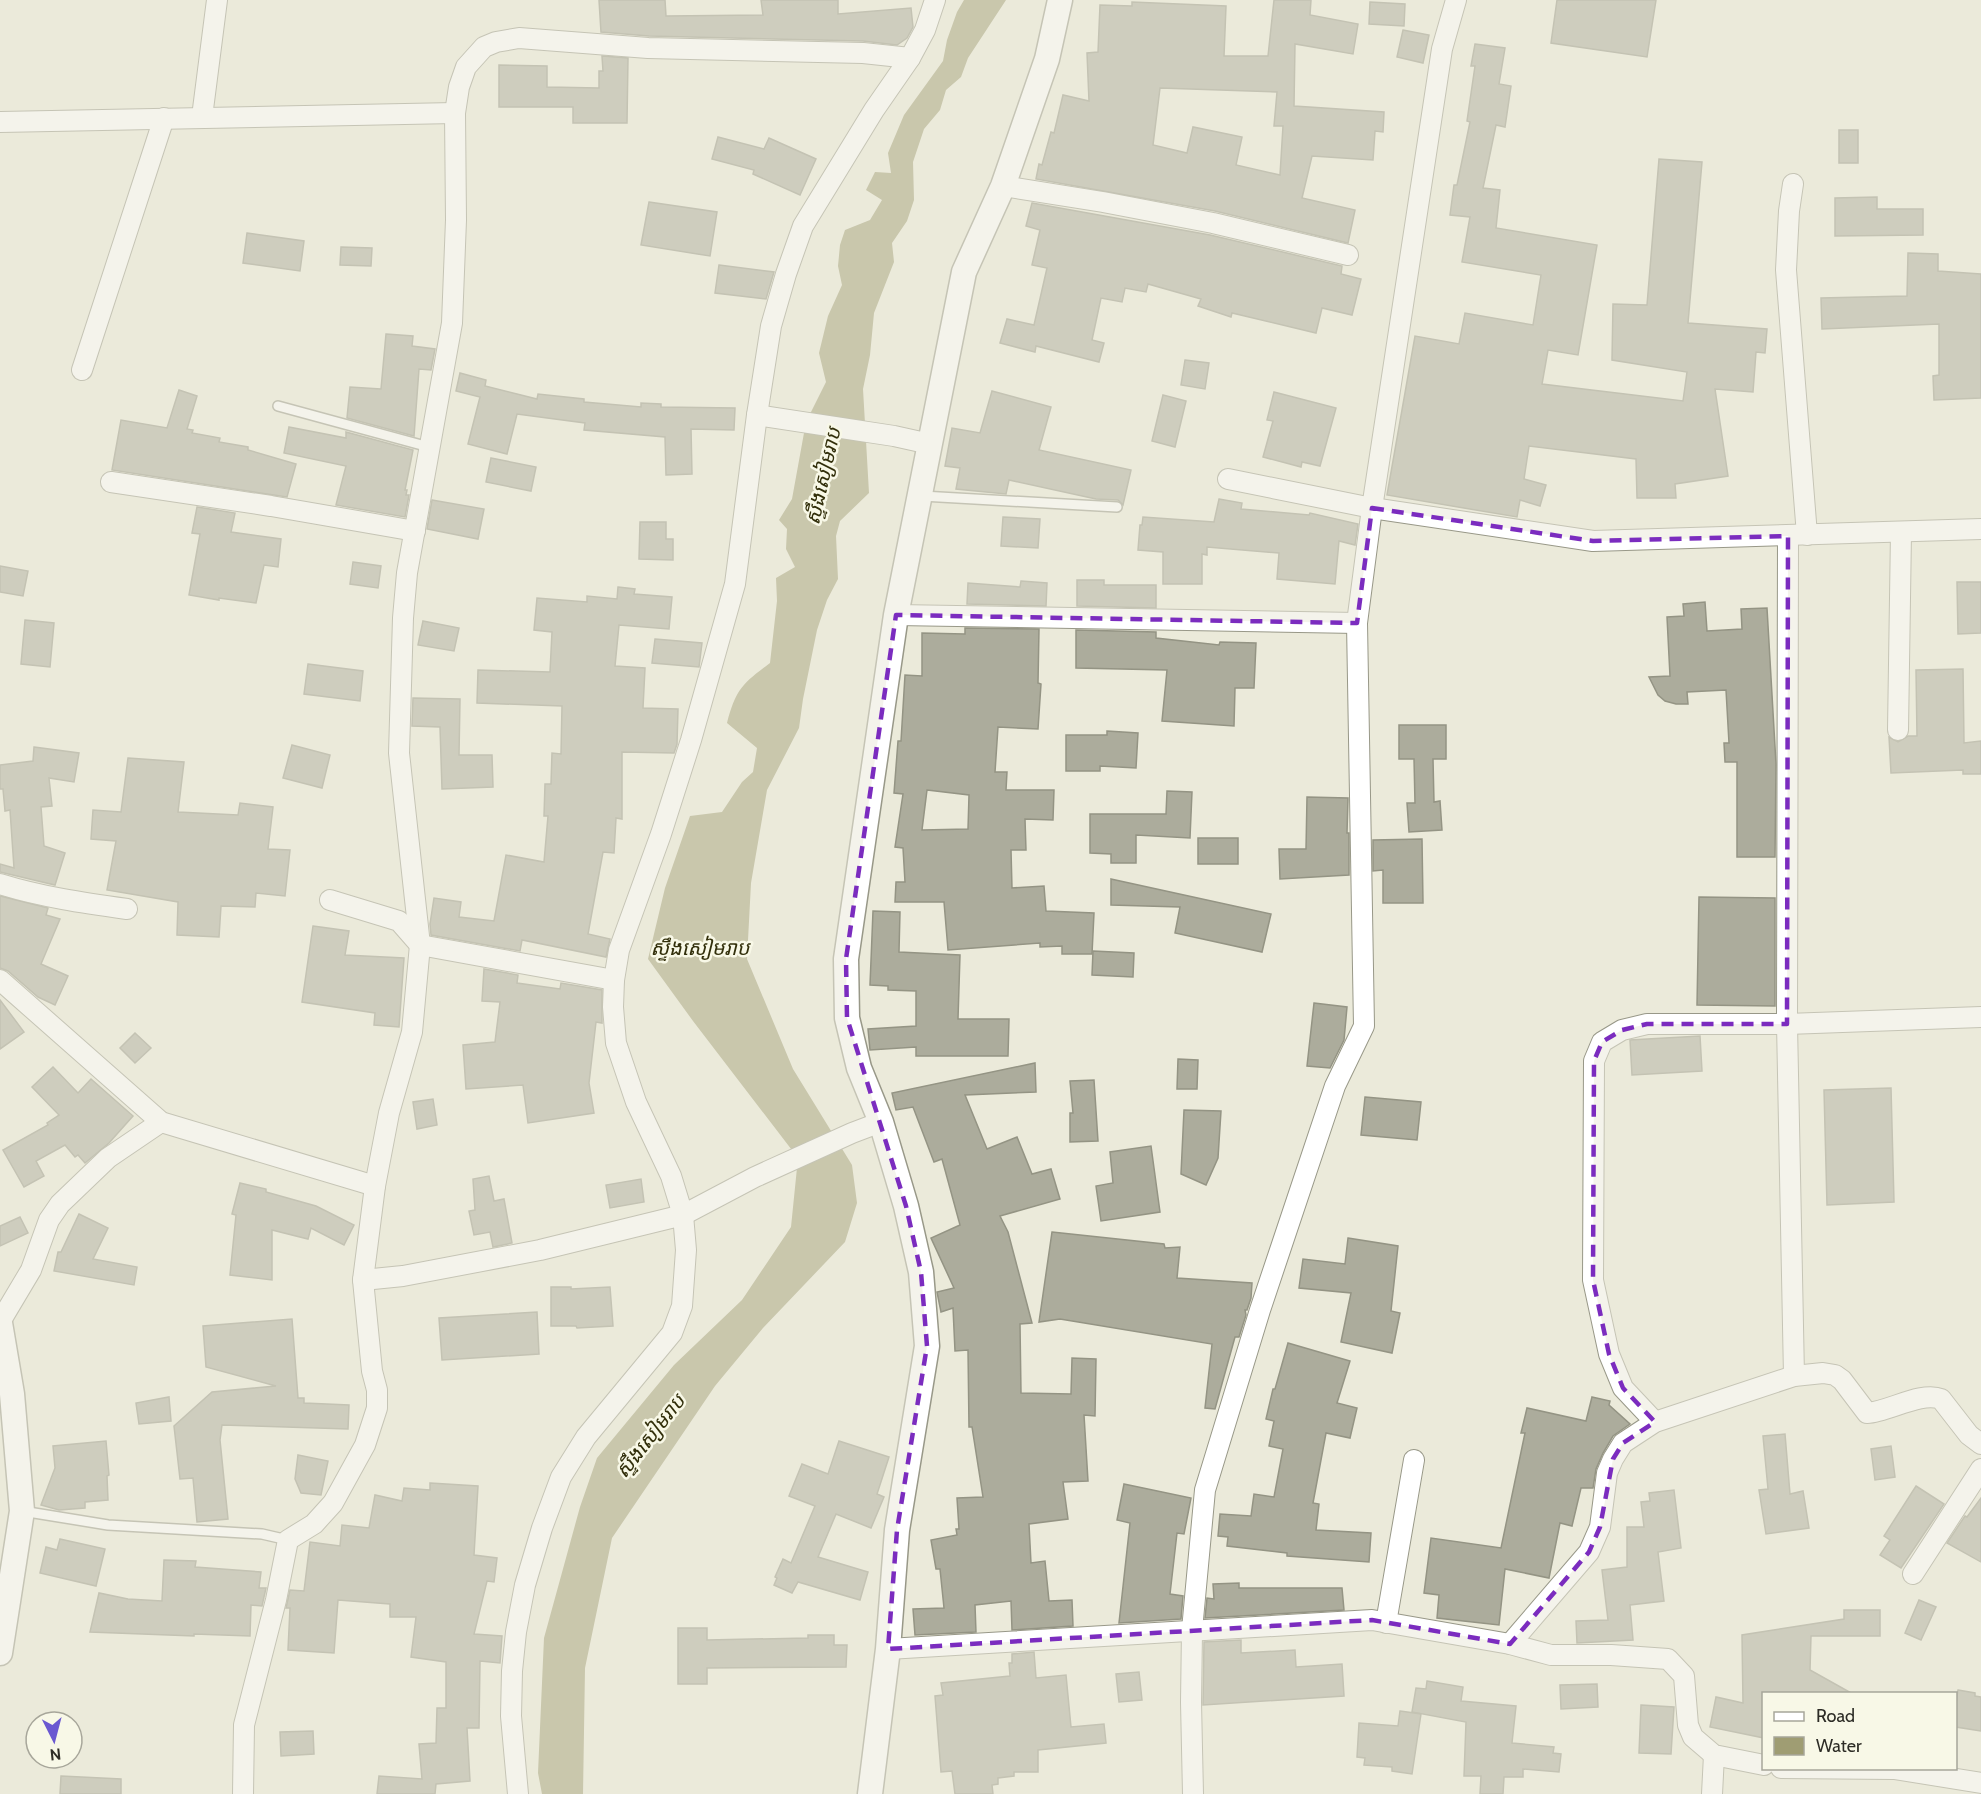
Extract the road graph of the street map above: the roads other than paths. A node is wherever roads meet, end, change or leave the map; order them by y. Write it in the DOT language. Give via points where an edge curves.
graph roads {
  1 [pos="218,0"];
  2 [pos="935,0"];
  3 [pos="1060,0"];
  4 [pos="1456,0"];
  5 [pos="909,58"];
  6 [pos="455,113"];
  7 [pos="202,117"];
  8 [pos="164,118"];
  9 [pos="0,122"];
  10 [pos="1793,184"];
  11 [pos="1003,186"];
  12 [pos="1348,255"];
  13 [pos="82,370"];
  14 [pos="278,406"];
  15 [pos="757,415"];
  16 [pos="930,444"];
  17 [pos="429,447"];
  18 [pos="1228,479"];
  19 [pos="111,482"];
  20 [pos="920,496"];
  21 [pos="1118,507"];
  22 [pos="1372,508"];
  23 [pos="1981,529"];
  24 [pos="415,531"];
  25 [pos="1901,532"];
  26 [pos="1797,535"];
  27 [pos="896,615"];
  28 [pos="1358,623"];
  29 [pos="1898,730"];
  30 [pos="0,884"];
  31 [pos="330,900"];
  32 [pos="127,909"];
  33 [pos="420,945"];
  34 [pos="0,980"];
  35 [pos="614,980"];
  36 [pos="1981,1017"];
  37 [pos="1787,1024"];
  38 [pos="161,1122"];
  39 [pos="881,1122"];
  40 [pos="375,1186"];
  41 [pos="683,1215"];
  42 [pos="363,1280"];
  43 [pos="1,1328"];
  44 [pos="1794,1376"];
  45 [pos="1655,1422"];
  46 [pos="1981,1444"];
  47 [pos="1414,1460"];
  48 [pos="1981,1469"];
  49 [pos="22,1511"];
  50 [pos="288,1540"];
  51 [pos="1913,1574"];
  52 [pos="1386,1623"];
  53 [pos="1192,1630"];
  54 [pos="1510,1644"];
  55 [pos="888,1649"];
  56 [pos="0,1653"];
  57 [pos="1714,1755"];
  58 [pos="1762,1765"];
  59 [pos="1900,1770"];
  60 [pos="1981,1783"];
  61 [pos="243,1794"];
  62 [pos="518,1794"];
  63 [pos="870,1794"];
  64 [pos="1193,1794"];
  65 [pos="1712,1794"];
  1 -- 7 [label="street"];
  2 -- 5 [label="street" via="925,30"];
  3 -- 11 [label="street" via="1047,59"];
  4 -- 22 [label="street" via="1442,49"];
  5 -- 6 [label="street" via="506,39 484,47 466,67"];
  5 -- 15 [label="street" via="803,226 771,326"];
  6 -- 7 [label="street"];
  6 -- 17 [label="street" via="452,323"];
  7 -- 8 [label="street"];
  8 -- 9 [label="street"];
  8 -- 13 [label="street"];
  10 -- 26 [label="street" via="1786,270"];
  11 -- 12 [label="street" via="1212,223"];
  11 -- 16 [label="street" via="964,272"];
  14 -- 17 [label="lane"];
  15 -- 16 [label="street"];
  15 -- 35 [label="street" via="735,584 671,802 619,950"];
  16 -- 20 [label="street"];
  17 -- 24 [label="street"];
  18 -- 22 [label="street"];
  19 -- 24 [label="street"];
  20 -- 21 [label="lane"];
  20 -- 27 [label="street"];
  22 -- 26 [label="street" via="1593,541"];
  22 -- 28 [label="street"];
  23 -- 25 [label="street"];
  24 -- 33 [label="street" via="403,618 399,753"];
  25 -- 26 [label="street"];
  25 -- 29 [label="street"];
  26 -- 37 [label="street"];
  27 -- 28 [label="street"];
  27 -- 39 [label="street" via="846,959 847,1018 859,1068"];
  28 -- 53 [label="street" via="1364,1026 1335,1086 1205,1490"];
  30 -- 32 [label="street" via="34,894"];
  31 -- 33 [label="street" via="399,921"];
  33 -- 35 [label="street"];
  33 -- 40 [label="street" via="412,1032 389,1113"];
  34 -- 38 [label="street"];
  35 -- 41 [label="street" via="616,1043 623,1068 671,1176"];
  36 -- 37 [label="street"];
  37 -- 44 [label="street"];
  37 -- 45 [label="street" via="1647,1024 1622,1030 1602,1042 1594,1061 1593,1280 1609,1354 1623,1388"];
  38 -- 40 [label="street"];
  38 -- 43 [label="street" via="108,1158 60,1204 49,1220 31,1270"];
  39 -- 41 [label="street" via="852,1132"];
  39 -- 55 [label="street" via="921,1272 927,1346 897,1530"];
  40 -- 42 [label="street"];
  41 -- 42 [label="street" via="540,1251"];
  41 -- 62 [label="street" via="685,1282 682,1306 672,1333 586,1437 561,1478 525,1585 512,1671 511,1716"];
  42 -- 50 [label="street" via="377,1408 365,1444 333,1503 314,1524"];
  43 -- 49 [label="street" via="12,1394"];
  44 -- 45 [label="street"];
  44 -- 46 [label="street" via="1835,1375 1867,1413 1937,1397"];
  45 -- 54 [label="street" via="1623,1443 1613,1459 1607,1473 1600,1527 1589,1552"];
  47 -- 52 [label="street"];
  48 -- 51 [label="street"];
  49 -- 50 [label="lane" via="108,1525 261,1534"];
  49 -- 56 [label="street"];
  50 -- 61 [label="street" via="244,1725"];
  52 -- 53 [label="street" via="1372,1620"];
  52 -- 54 [label="street"];
  53 -- 55 [label="street"];
  53 -- 64 [label="street"];
  54 -- 57 [label="street" via="1551,1654 1668,1659 1684,1676 1688,1725 1693,1737"];
  55 -- 63 [label="street"];
  57 -- 58 [label="street"];
  57 -- 65 [label="street"];
  59 -- 60 [label="street"];
}
